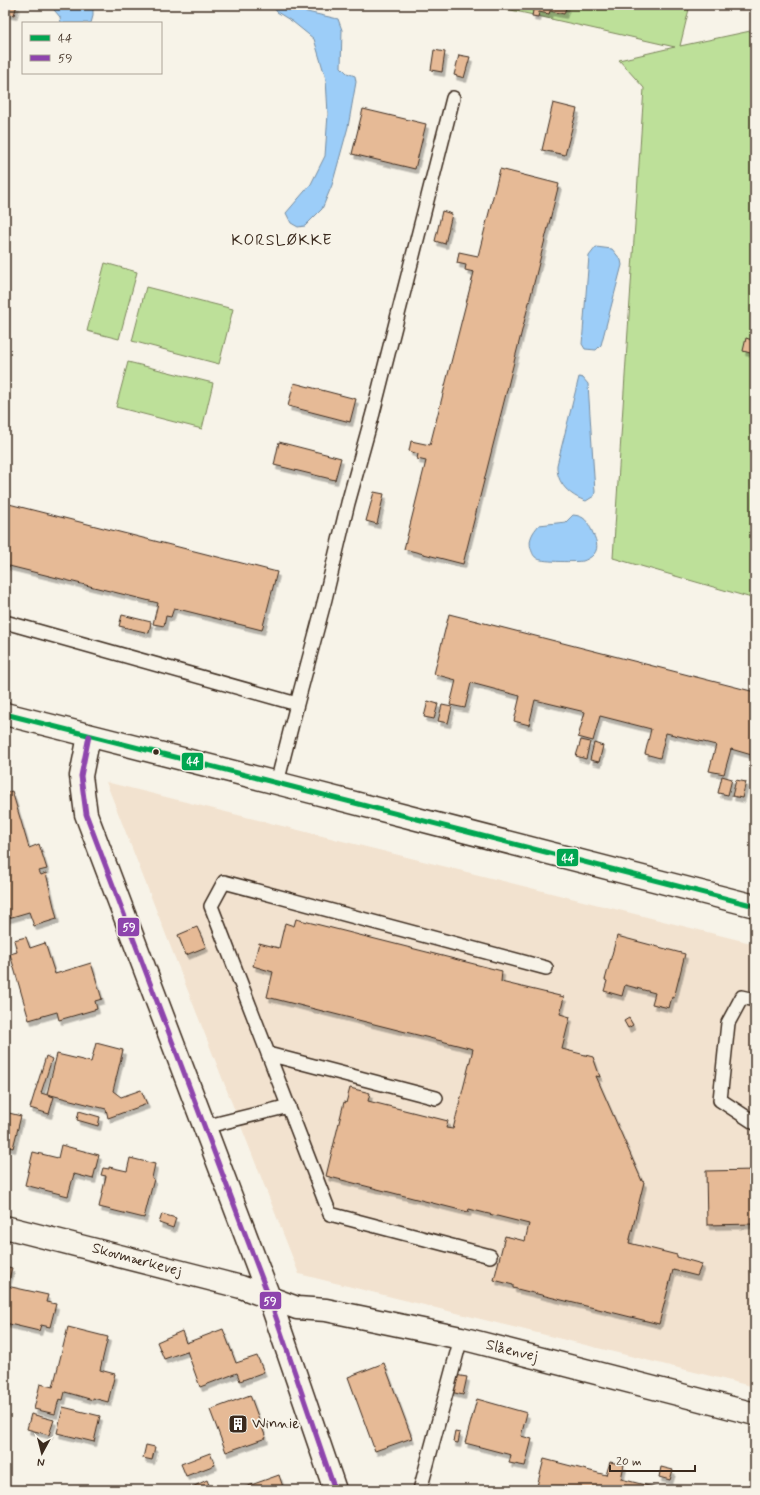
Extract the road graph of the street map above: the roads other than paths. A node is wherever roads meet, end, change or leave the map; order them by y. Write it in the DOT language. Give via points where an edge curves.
graph roads {
  1 [pos="453,98"];
  2 [pos="5,622"];
  3 [pos="296,704"];
  4 [pos="5,714"];
  5 [pos="89,736"];
  6 [pos="277,783"];
  7 [pos="755,906"];
  8 [pos="546,968"];
  9 [pos="755,1000"];
  10 [pos="268,1054"];
  11 [pos="436,1098"];
  12 [pos="289,1106"];
  13 [pos="755,1123"];
  14 [pos="204,1127"];
  15 [pos="5,1227"];
  16 [pos="490,1256"];
  17 [pos="268,1297"];
  18 [pos="461,1338"];
  19 [pos="755,1414"];
  20 [pos="335,1490"];
  21 [pos="420,1490"];
  1 -- 3 [label="lane"];
  2 -- 3 [label="lane"];
  3 -- 6 [label="lane"];
  4 -- 5 [label="street"];
  5 -- 6 [label="street"];
  5 -- 14 [label="street" via="81,776 86,814"];
  6 -- 7 [label="street"];
  8 -- 10 [label="lane" via="224,882 211,906"];
  9 -- 13 [label="lane" via="742,997 728,1023 720,1100"];
  10 -- 11 [label="lane"];
  10 -- 12 [label="lane"];
  12 -- 14 [label="lane"];
  12 -- 16 [label="lane" via="330,1214"];
  14 -- 17 [label="street"];
  15 -- 17 [label="street, Skovmærkevej"];
  17 -- 18 [label="street, Slåenvej" via="296,1308 326,1310"];
  17 -- 20 [label="street"];
  18 -- 19 [label="street, Slåenvej"];
  18 -- 21 [label="lane"];
}
